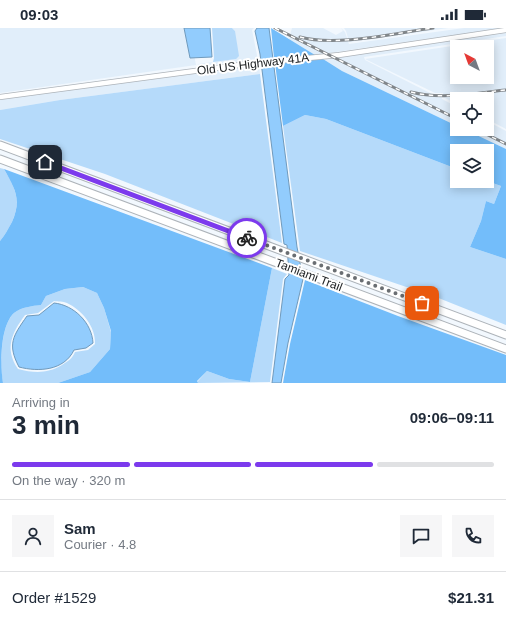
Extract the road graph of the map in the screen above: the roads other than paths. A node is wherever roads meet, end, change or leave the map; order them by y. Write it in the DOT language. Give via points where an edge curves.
graph roads {
  1 [pos="506,30"];
  2 [pos="0,97"];
  3 [pos="0,145"];
  4 [pos="0,159"];
  5 [pos="436,309"];
  6 [pos="432,321"];
  7 [pos="506,335"];
  8 [pos="506,349"];
  1 -- 2 [label="street, Old US Highway 41A" via="339,55 258,63"];
  3 -- 5 [label="main road, Tamiami Trail"];
  4 -- 6 [label="main road, Tamiami Trail"];
  5 -- 6 [label="street"];
  5 -- 7 [label="main road, Tamiami Trail"];
  6 -- 8 [label="main road, Tamiami Trail"];
}
